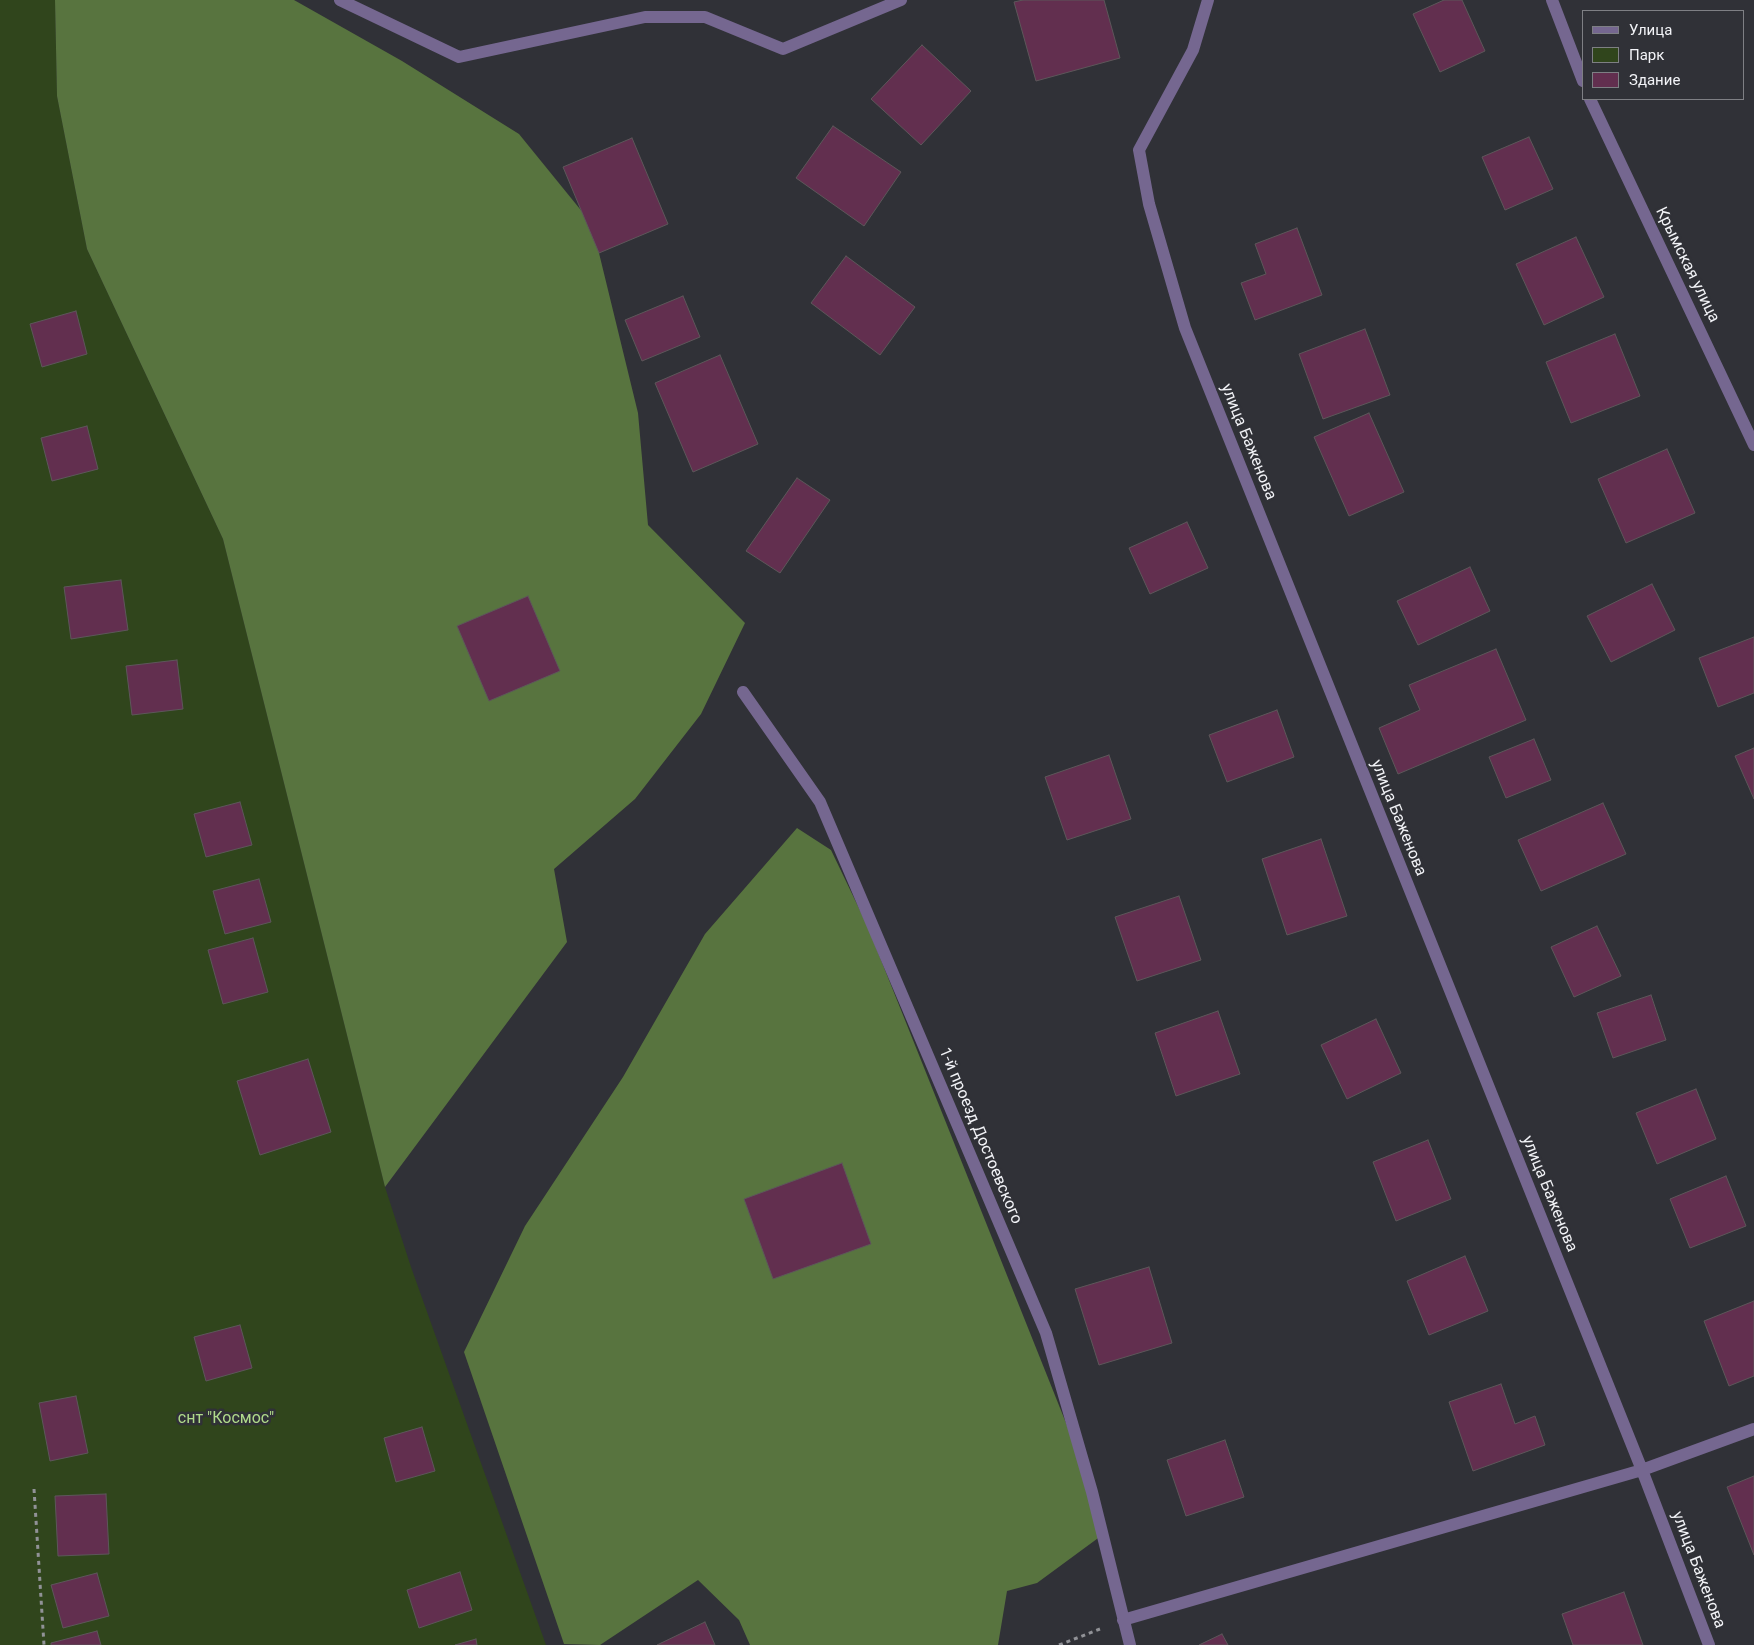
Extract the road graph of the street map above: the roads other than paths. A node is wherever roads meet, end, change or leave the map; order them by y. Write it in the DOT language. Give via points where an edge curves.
graph roads {
  1 [pos="340,0"];
  2 [pos="901,0"];
  3 [pos="1208,0"];
  4 [pos="1552,0"];
  5 [pos="1582,78"];
  6 [pos="1590,100"];
  7 [pos="1754,445"];
  8 [pos="743,692"];
  9 [pos="1754,1429"];
  10 [pos="1642,1470"];
  11 [pos="1123,1620"];
  12 [pos="1130,1645"];
  13 [pos="1709,1645"];
  1 -- 2 [label="street" via="459,57 644,17 704,16 783,49"];
  3 -- 10 [label="street, улица Баженова" via="1193,50 1139,150 1149,204 1185,328"];
  4 -- 5 [label="street"];
  6 -- 7 [label="street, Крымская улица"];
  8 -- 11 [label="street, 1-й проезд Достоевского" via="820,802 1046,1333 1092,1492"];
  9 -- 10 [label="street"];
  10 -- 11 [label="street"];
  10 -- 13 [label="street, улица Баженова"];
  11 -- 12 [label="street, 1-й проезд Достоевского"];
}
